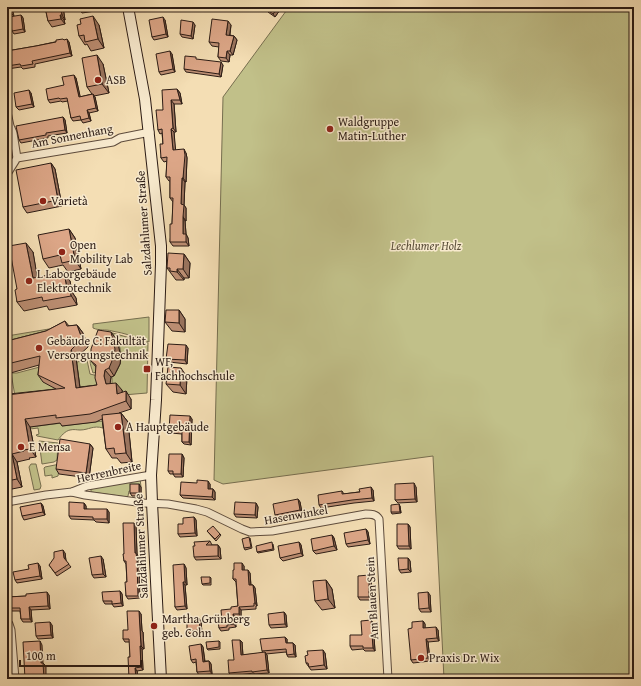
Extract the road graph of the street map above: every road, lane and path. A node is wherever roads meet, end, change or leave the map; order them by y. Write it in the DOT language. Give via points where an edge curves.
graph roads {
  1 [pos="128,7"];
  2 [pos="7,112"];
  3 [pos="150,132"];
  4 [pos="17,158"];
  5 [pos="7,174"];
  6 [pos="151,475"];
  7 [pos="72,492"];
  8 [pos="7,502"];
  9 [pos="152,503"];
  10 [pos="377,517"];
  11 [pos="7,624"];
  12 [pos="15,679"];
  13 [pos="161,679"];
  14 [pos="388,679"];
  1 -- 3 [label="main road, Salzdahlumer Straße"];
  2 -- 4 [label="street"];
  3 -- 4 [label="street, Am Sonnenhang" via="120,138 113,142"];
  3 -- 6 [label="main road, Salzdahlumer Straße" via="161,264"];
  4 -- 5 [label="street, Am Sonnenhang"];
  6 -- 7 [label="street, Herrenbreite" via="87,486"];
  6 -- 9 [label="main road, Salzdahlumer Straße"];
  7 -- 8 [label="street, Herrenbreite"];
  7 -- 9 [label="street, Herrenbreite"];
  9 -- 10 [label="street, Hasenwinkel" via="201,510 250,532 272,531 366,514"];
  9 -- 13 [label="main road, Salzdahlumer Straße"];
  10 -- 14 [label="street, Am Blauen Stein"];
  11 -- 12 [label="street" via="12,630"];
}
